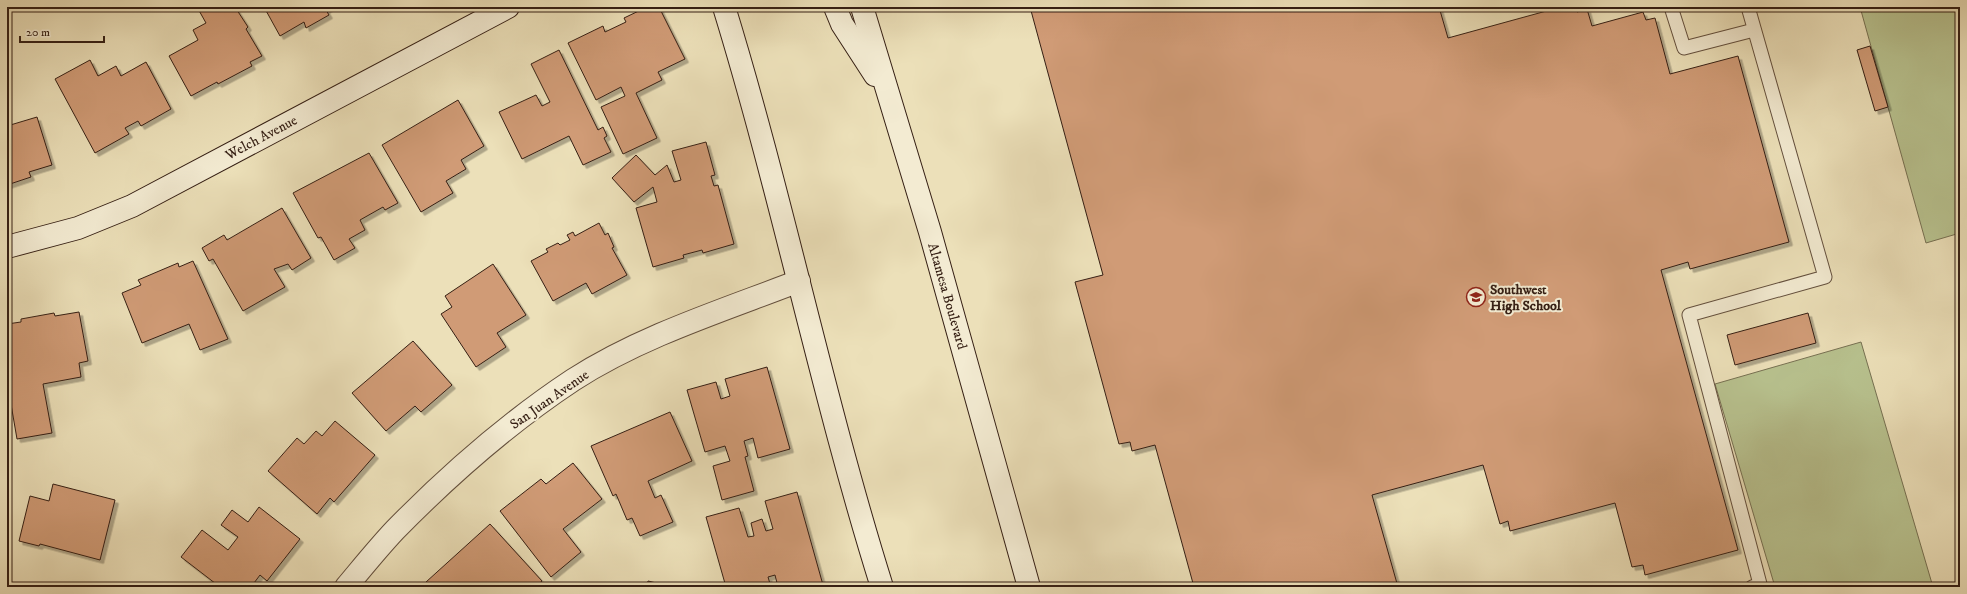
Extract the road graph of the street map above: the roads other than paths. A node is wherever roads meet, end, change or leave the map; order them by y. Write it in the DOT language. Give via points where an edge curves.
graph roads {
  1 [pos="508,7"];
  2 [pos="724,7"];
  3 [pos="835,7"];
  4 [pos="862,7"];
  5 [pos="1671,7"];
  6 [pos="1748,7"];
  7 [pos="1754,30"];
  8 [pos="890,98"];
  9 [pos="7,247"];
  10 [pos="799,281"];
  11 [pos="346,587"];
  12 [pos="882,587"];
  13 [pos="1029,587"];
  14 [pos="1752,587"];
  1 -- 9 [label="main road, Welch Avenue" via="132,206 78,228"];
  2 -- 10 [label="main road" via="749,90"];
  3 -- 8 [label="main road" via="842,24"];
  4 -- 8 [label="main road, Altamesa Boulevard"];
  5 -- 7 [label="lane" via="1684,48"];
  6 -- 7 [label="lane"];
  7 -- 14 [label="lane" via="1824,277 1689,315 1760,584"];
  8 -- 13 [label="main road, Altamesa Boulevard"];
  10 -- 11 [label="main road, San Juan Avenue" via="690,323 625,352 574,380 522,416 458,468 394,531"];
  10 -- 12 [label="main road" via="833,422"];
}
